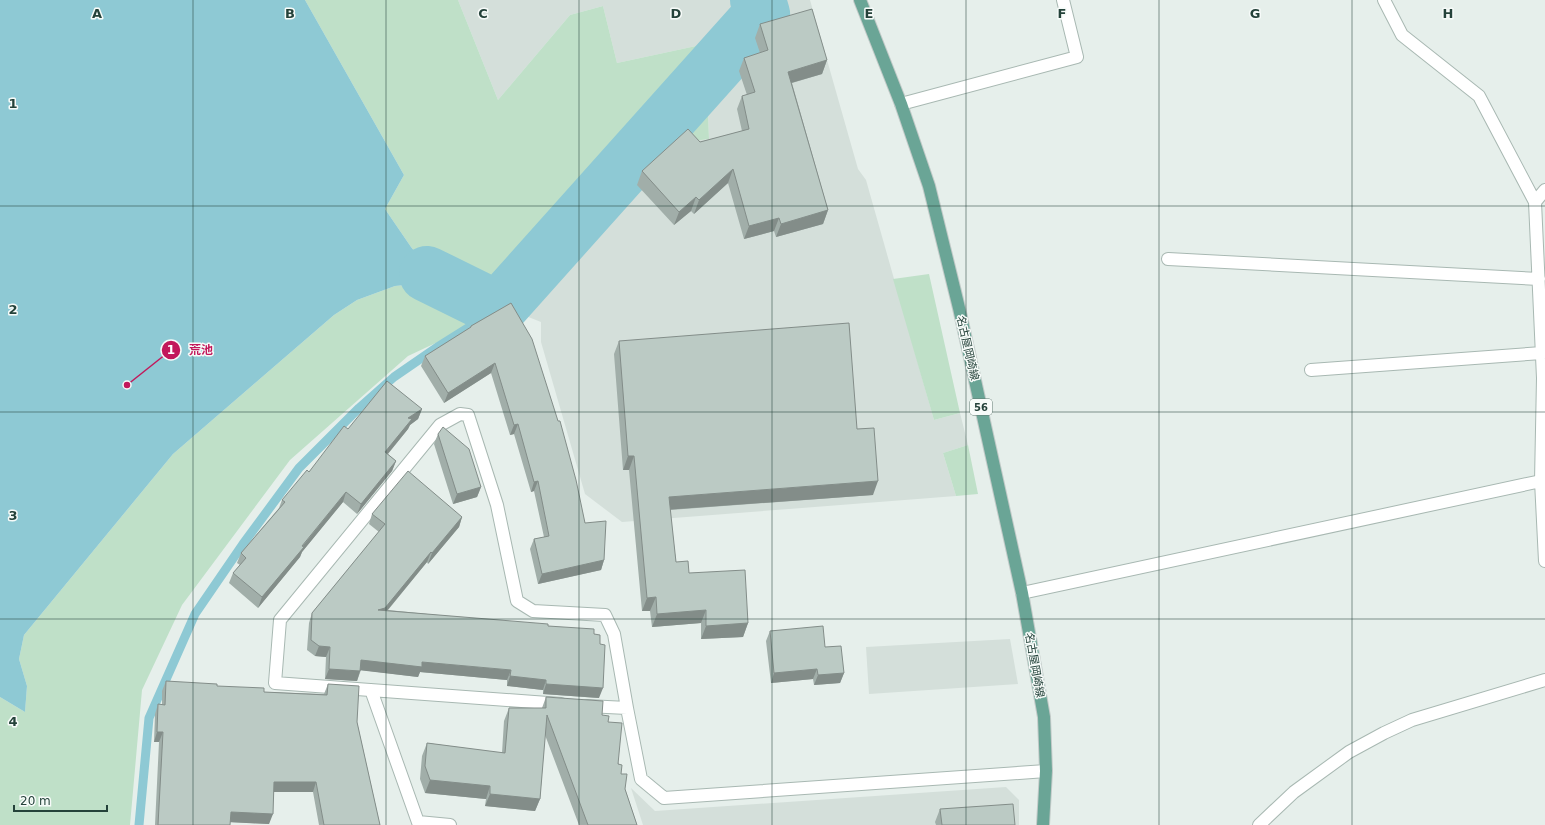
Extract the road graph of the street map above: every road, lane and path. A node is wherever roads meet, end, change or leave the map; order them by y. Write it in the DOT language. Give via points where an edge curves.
graph roads {
  1 [pos="860,0"];
  2 [pos="1063,0"];
  3 [pos="1384,0"];
  4 [pos="901,104"];
  5 [pos="1545,190"];
  6 [pos="1535,202"];
  7 [pos="1168,259"];
  8 [pos="1539,279"];
  9 [pos="1542,353"];
  10 [pos="1311,370"];
  11 [pos="1544,378"];
  12 [pos="1541,481"];
  13 [pos="1545,560"];
  14 [pos="1022,593"];
  15 [pos="1545,680"];
  16 [pos="371,690"];
  17 [pos="627,708"];
  18 [pos="1046,772"];
  19 [pos="419,824"];
  20 [pos="450,825"];
  21 [pos="1043,825"];
  22 [pos="1259,825"];
  1 -- 4 [label="main road, 名古屋岡崎線 / 56"];
  2 -- 4 [label="street" via="1077,57"];
  3 -- 6 [label="street" via="1402,35 1479,96"];
  4 -- 14 [label="main road, 名古屋岡崎線 / 56" via="929,186 950,270"];
  5 -- 6 [label="street"];
  6 -- 8 [label="street"];
  7 -- 8 [label="street"];
  8 -- 9 [label="street"];
  9 -- 10 [label="street"];
  9 -- 11 [label="street"];
  11 -- 12 [label="street"];
  12 -- 13 [label="street"];
  12 -- 14 [label="street"];
  14 -- 18 [label="main road, 名古屋岡崎線 / 56" via="1044,717"];
  15 -- 22 [label="street" via="1412,720 1384,733 1350,752 1294,792"];
  16 -- 17 [label="street"];
  16 -- 17 [label="street" via="275,683 280,620 440,425 460,414 468,415 497,506 517,601 533,612 605,614 614,634"];
  16 -- 19 [label="street"];
  17 -- 18 [label="street" via="641,779 664,798"];
  18 -- 21 [label="main road, 名古屋岡崎線 / 56"];
  19 -- 20 [label="street"];
}
